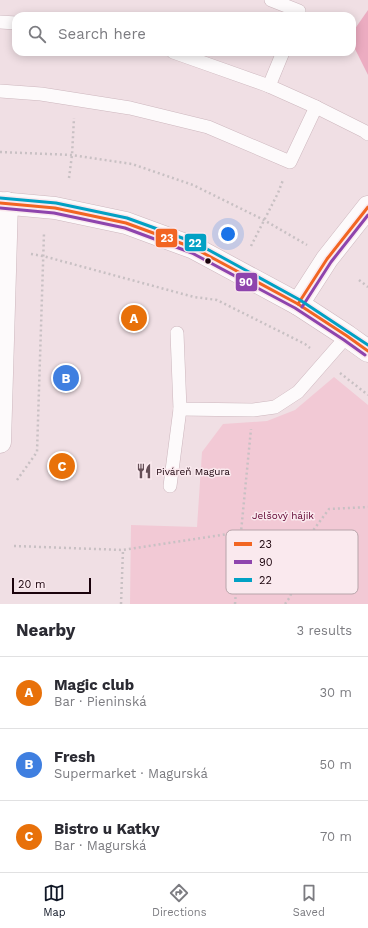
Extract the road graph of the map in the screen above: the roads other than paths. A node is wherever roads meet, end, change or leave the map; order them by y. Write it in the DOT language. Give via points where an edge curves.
graph roads {
  1 [pos="271,0"];
  2 [pos="299,12"];
  3 [pos="0,22"];
  4 [pos="12,23"];
  5 [pos="184,56"];
  6 [pos="281,56"];
  7 [pos="269,86"];
  8 [pos="0,92"];
  9 [pos="316,107"];
  10 [pos="368,134"];
  11 [pos="4,203"];
  12 [pos="368,207"];
  13 [pos="298,304"];
  14 [pos="177,333"];
  15 [pos="347,336"];
  16 [pos="368,351"];
  17 [pos="180,409"];
  18 [pos="0,442"];
  19 [pos="170,486"];
  1 -- 2 [label="lane"];
  3 -- 4 [label="lane"];
  5 -- 7 [label="lane"];
  6 -- 7 [label="lane"];
  7 -- 9 [label="lane"];
  8 -- 9 [label="lane" via="41,94 137,109 208,127 290,162"];
  9 -- 10 [label="lane"];
  11 -- 13 [label="street" via="55,208 126,223 194,248"];
  11 -- 18 [label="street"];
  12 -- 13 [label="street" via="327,259"];
  13 -- 15 [label="street"];
  14 -- 17 [label="lane"];
  15 -- 16 [label="street"];
  15 -- 17 [label="lane" via="298,392 275,407 253,410"];
  17 -- 19 [label="lane"];
}
